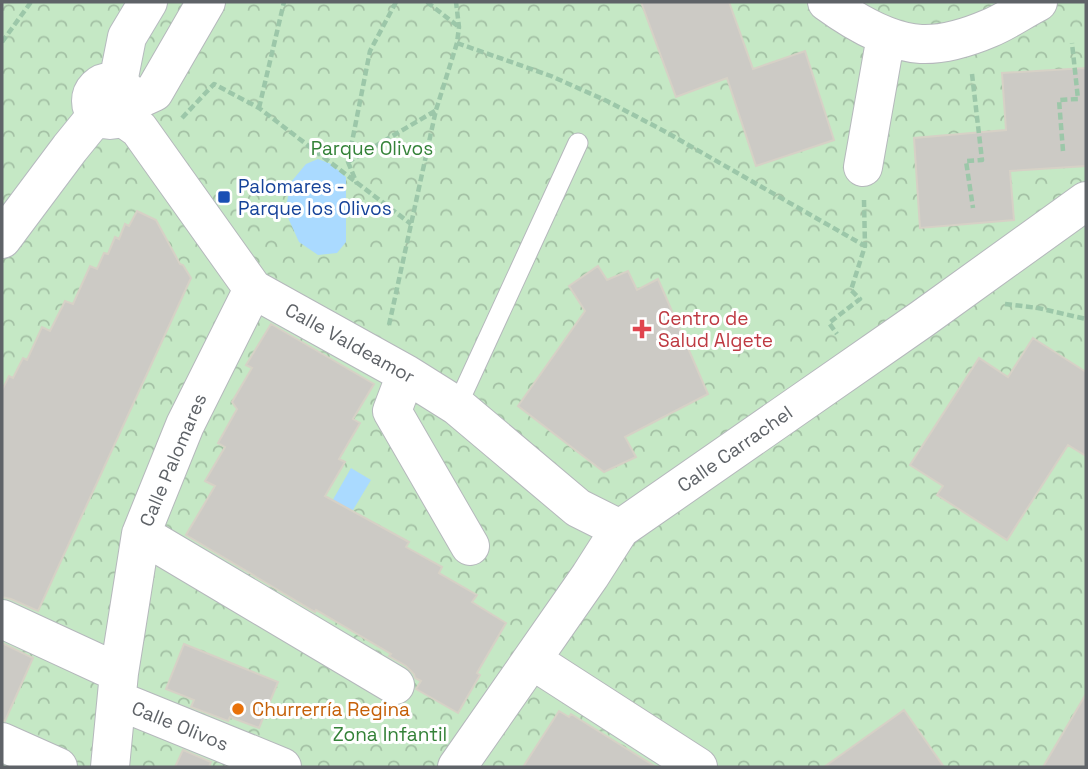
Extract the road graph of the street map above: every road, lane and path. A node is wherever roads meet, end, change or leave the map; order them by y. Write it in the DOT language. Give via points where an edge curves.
graph roads {
  1 [pos="31,2"];
  2 [pos="148,2"];
  3 [pos="206,2"];
  4 [pos="284,2"];
  5 [pos="396,2"];
  6 [pos="427,2"];
  7 [pos="456,2"];
  8 [pos="827,2"];
  9 [pos="1038,2"];
  10 [pos="459,27"];
  11 [pos="886,36"];
  12 [pos="2,43"];
  13 [pos="457,43"];
  14 [pos="1072,43"];
  15 [pos="972,74"];
  16 [pos="117,104"];
  17 [pos="259,108"];
  18 [pos="436,110"];
  19 [pos="182,118"];
  20 [pos="578,143"];
  21 [pos="1063,151"];
  22 [pos="348,162"];
  23 [pos="863,167"];
  24 [pos="357,184"];
  25 [pos="1086,201"];
  26 [pos="973,208"];
  27 [pos="411,224"];
  28 [pos="2,239"];
  29 [pos="865,246"];
  30 [pos="253,289"];
  31 [pos="1038,307"];
  32 [pos="1086,318"];
  33 [pos="388,332"];
  34 [pos="859,363"];
  35 [pos="406,374"];
  36 [pos="457,406"];
  37 [pos="620,530"];
  38 [pos="141,534"];
  39 [pos="470,546"];
  40 [pos="2,618"];
  41 [pos="532,660"];
  42 [pos="395,685"];
  43 [pos="118,687"];
  44 [pos="2,742"];
  45 [pos="58,767"];
  46 [pos="110,767"];
  47 [pos="282,767"];
  48 [pos="457,767"];
  49 [pos="698,767"];
  1 -- 12 [label="path"];
  2 -- 16 [label="street" via="127,37"];
  3 -- 16 [label="street" via="154,92"];
  4 -- 17 [label="path"];
  5 -- 22 [label="path" via="370,51"];
  6 -- 10 [label="path"];
  7 -- 10 [label="path"];
  8 -- 11 [label="street"];
  9 -- 11 [label="street" via="990,28 955,40 921,44"];
  10 -- 13 [label="path"];
  11 -- 23 [label="street"];
  13 -- 18 [label="path"];
  13 -- 29 [label="path" via="607,101"];
  14 -- 21 [label="path" via="1078,99 1059,100"];
  15 -- 26 [label="path" via="982,160 966,161"];
  16 -- 28 [label="street"];
  16 -- 30 [label="street, Calle Valdeamor"];
  17 -- 19 [label="path" via="214,84"];
  17 -- 24 [label="path"];
  18 -- 22 [label="path"];
  18 -- 27 [label="path"];
  20 -- 36 [label="lane"];
  22 -- 24 [label="path"];
  23 -- 29 [label="path"];
  24 -- 27 [label="path"];
  25 -- 34 [label="street, Calle Carrachel"];
  27 -- 33 [label="path"];
  29 -- 34 [label="path" via="851,290 860,299 829,323"];
  30 -- 35 [label="street, Calle Valdeamor"];
  30 -- 38 [label="street, Calle Palomares" via="185,425"];
  31 -- 32 [label="path"];
  34 -- 37 [label="street, Calle Carrachel"];
  35 -- 36 [label="street, Calle Valdeamor"];
  35 -- 39 [label="street" via="392,411"];
  36 -- 37 [label="street, Calle Valdeamor" via="578,508"];
  37 -- 41 [label="street, Calle Carrachel"];
  38 -- 42 [label="street"];
  38 -- 43 [label="street, Calle Palomares"];
  40 -- 43 [label="street, Calle Olivos"];
  41 -- 48 [label="street, Calle Carrachel"];
  41 -- 49 [label="street"];
  43 -- 46 [label="street, Calle Palomares"];
  43 -- 47 [label="street, Calle Olivos"];
  44 -- 45 [label="street"];
}
